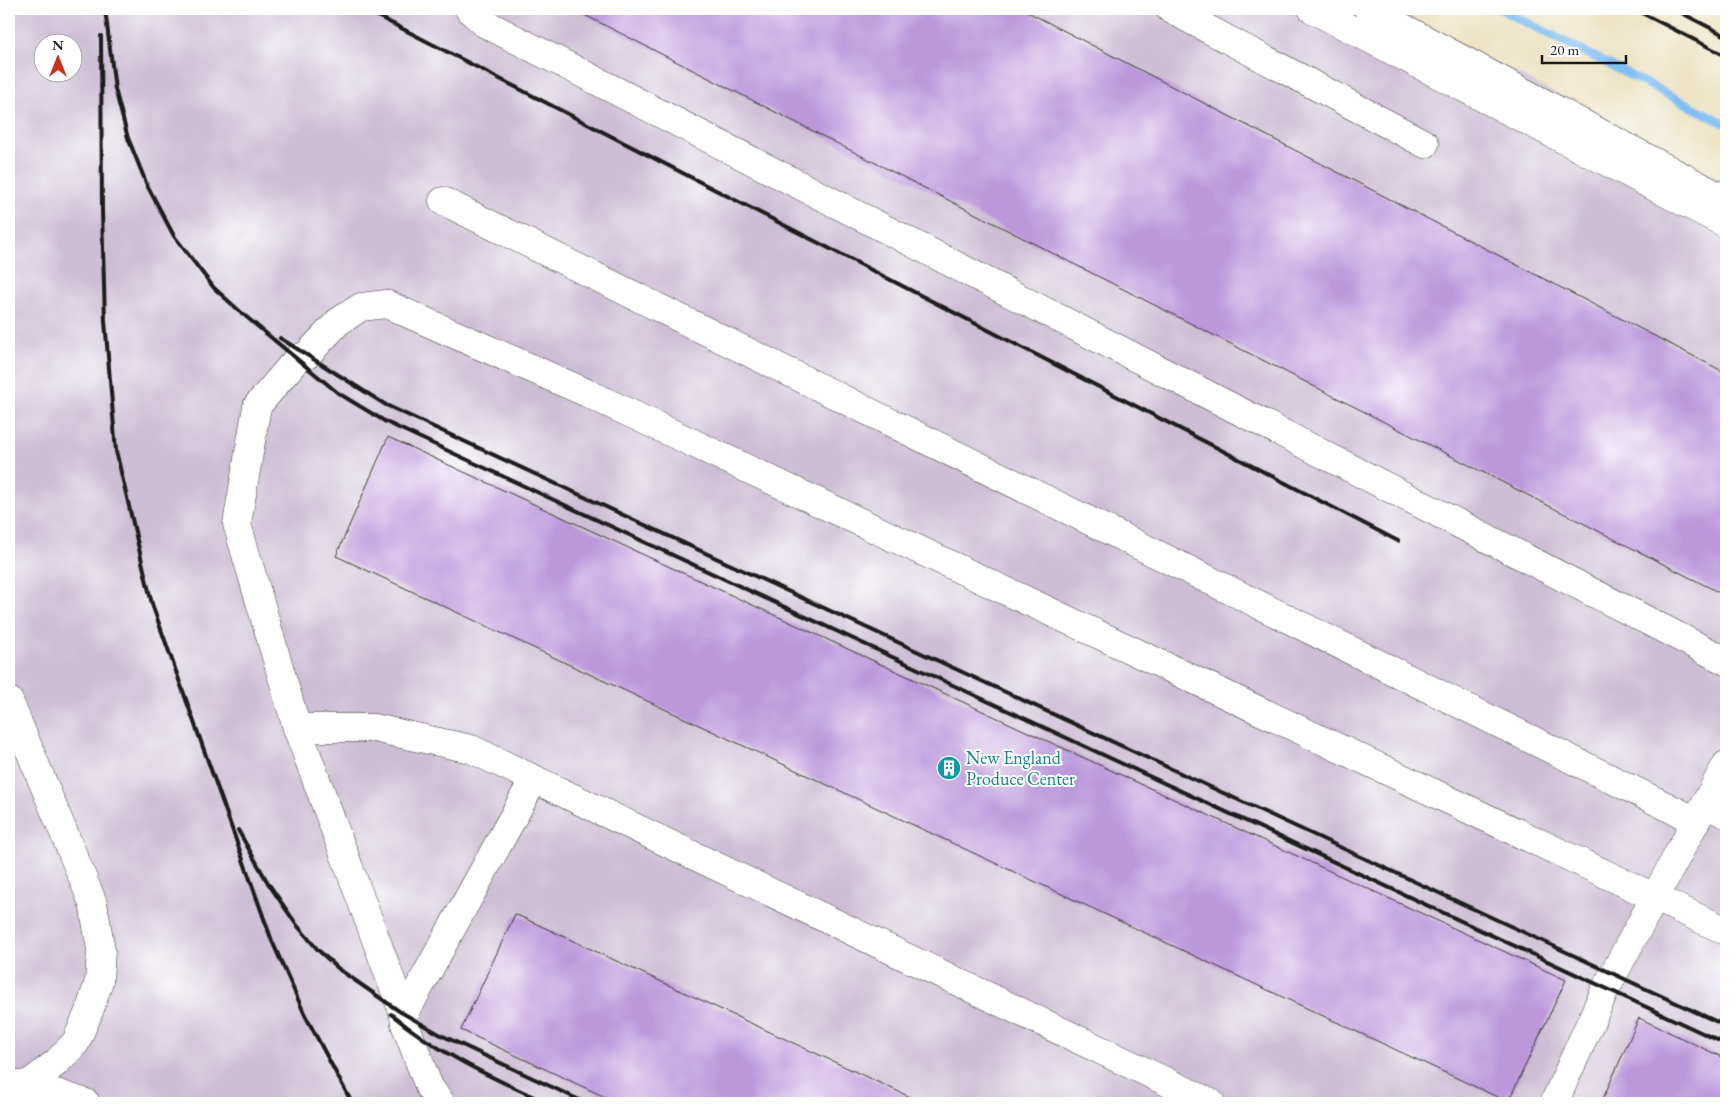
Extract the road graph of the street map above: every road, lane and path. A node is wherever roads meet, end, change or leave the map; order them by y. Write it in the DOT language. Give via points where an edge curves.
graph roads {
  1 [pos="469,9"];
  2 [pos="1170,9"];
  3 [pos="1312,9"];
  4 [pos="1368,9"];
  5 [pos="1425,144"];
  6 [pos="1726,200"];
  7 [pos="443,201"];
  8 [pos="1726,224"];
  9 [pos="1726,661"];
  10 [pos="9,701"];
  11 [pos="297,728"];
  12 [pos="1726,765"];
  13 [pos="534,779"];
  14 [pos="1709,813"];
  15 [pos="1655,897"];
  16 [pos="1726,931"];
  17 [pos="404,1015"];
  18 [pos="19,1085"];
  19 [pos="86,1103"];
  20 [pos="441,1103"];
  21 [pos="1211,1103"];
  22 [pos="1554,1103"];
  1 -- 9 [label="lane" via="493,28"];
  2 -- 5 [label="lane"];
  3 -- 8 [label="lane"];
  4 -- 6 [label="lane"];
  7 -- 14 [label="lane"];
  10 -- 18 [label="lane" via="93,903 101,950 99,981 76,1042 57,1062"];
  11 -- 13 [label="lane" via="374,728 413,736 471,749"];
  11 -- 15 [label="lane" via="238,524 257,406 297,359 307,354 338,322 361,307 386,304 587,393"];
  11 -- 17 [label="lane"];
  12 -- 14 [label="lane"];
  13 -- 17 [label="lane"];
  13 -- 21 [label="lane"];
  14 -- 15 [label="lane"];
  15 -- 16 [label="lane"];
  15 -- 22 [label="lane" via="1606,988"];
  17 -- 20 [label="lane" via="429,1088"];
  18 -- 19 [label="lane"];
}
